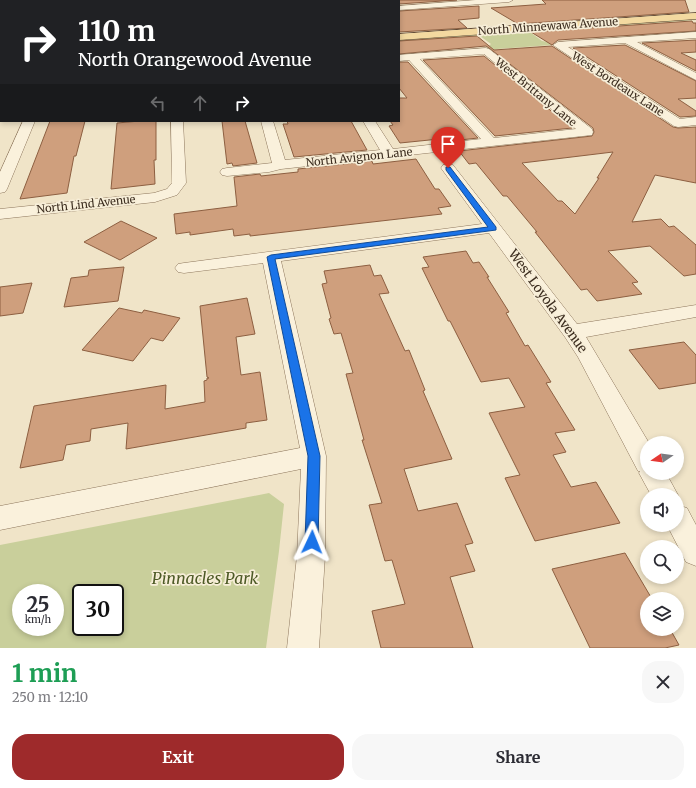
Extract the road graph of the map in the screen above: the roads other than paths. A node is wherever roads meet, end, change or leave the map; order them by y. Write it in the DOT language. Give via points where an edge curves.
graph roads {
  1 [pos="510,0"];
  2 [pos="400,8"];
  3 [pos="696,10"];
  4 [pos="696,16"];
  5 [pos="400,31"];
  6 [pos="695,36"];
  7 [pos="400,37"];
  8 [pos="626,40"];
  9 [pos="412,57"];
  10 [pos="400,58"];
  11 [pos="696,77"];
  12 [pos="696,121"];
  13 [pos="29,122"];
  14 [pos="177,122"];
  15 [pos="267,122"];
  16 [pos="370,122"];
  17 [pos="587,132"];
  18 [pos="491,143"];
  19 [pos="390,154"];
  20 [pos="280,165"];
  21 [pos="448,168"];
  22 [pos="227,172"];
  23 [pos="0,190"];
  24 [pos="0,214"];
  25 [pos="493,228"];
  26 [pos="271,257"];
  27 [pos="184,268"];
  28 [pos="696,311"];
  29 [pos="572,332"];
  30 [pos="640,450"];
  31 [pos="314,456"];
  32 [pos="0,518"];
  33 [pos="684,530"];
  34 [pos="696,552"];
  35 [pos="303,648"];
  1 -- 2 [label="street"];
  3 -- 5 [label="main road, North Minnewawa Avenue"];
  4 -- 7 [label="main road, North Minnewawa Avenue"];
  6 -- 8 [label="street"];
  8 -- 11 [label="street"];
  8 -- 12 [label="street, West Bordeaux Lane" via="558,45 678,123"];
  9 -- 10 [label="street"];
  9 -- 17 [label="street, West Brittany Lane" via="486,51"];
  9 -- 18 [label="street"];
  13 -- 23 [label="street"];
  14 -- 24 [label="street, North Lind Avenue" via="179,183 172,192 155,197"];
  15 -- 20 [label="street"];
  16 -- 19 [label="street"];
  17 -- 18 [label="street, North Avignon Lane"];
  18 -- 19 [label="street, North Avignon Lane"];
  19 -- 20 [label="street, North Avignon Lane"];
  20 -- 22 [label="street, North Avignon Lane"];
  21 -- 25 [label="street, West Loyola Avenue"];
  25 -- 26 [label="street"];
  25 -- 29 [label="street, West Loyola Avenue"];
  26 -- 27 [label="street"];
  26 -- 31 [label="street"];
  28 -- 29 [label="street"];
  29 -- 30 [label="street, West Loyola Avenue"];
  31 -- 32 [label="street"];
  31 -- 35 [label="street" via="311,556"];
  33 -- 34 [label="street"];
}
